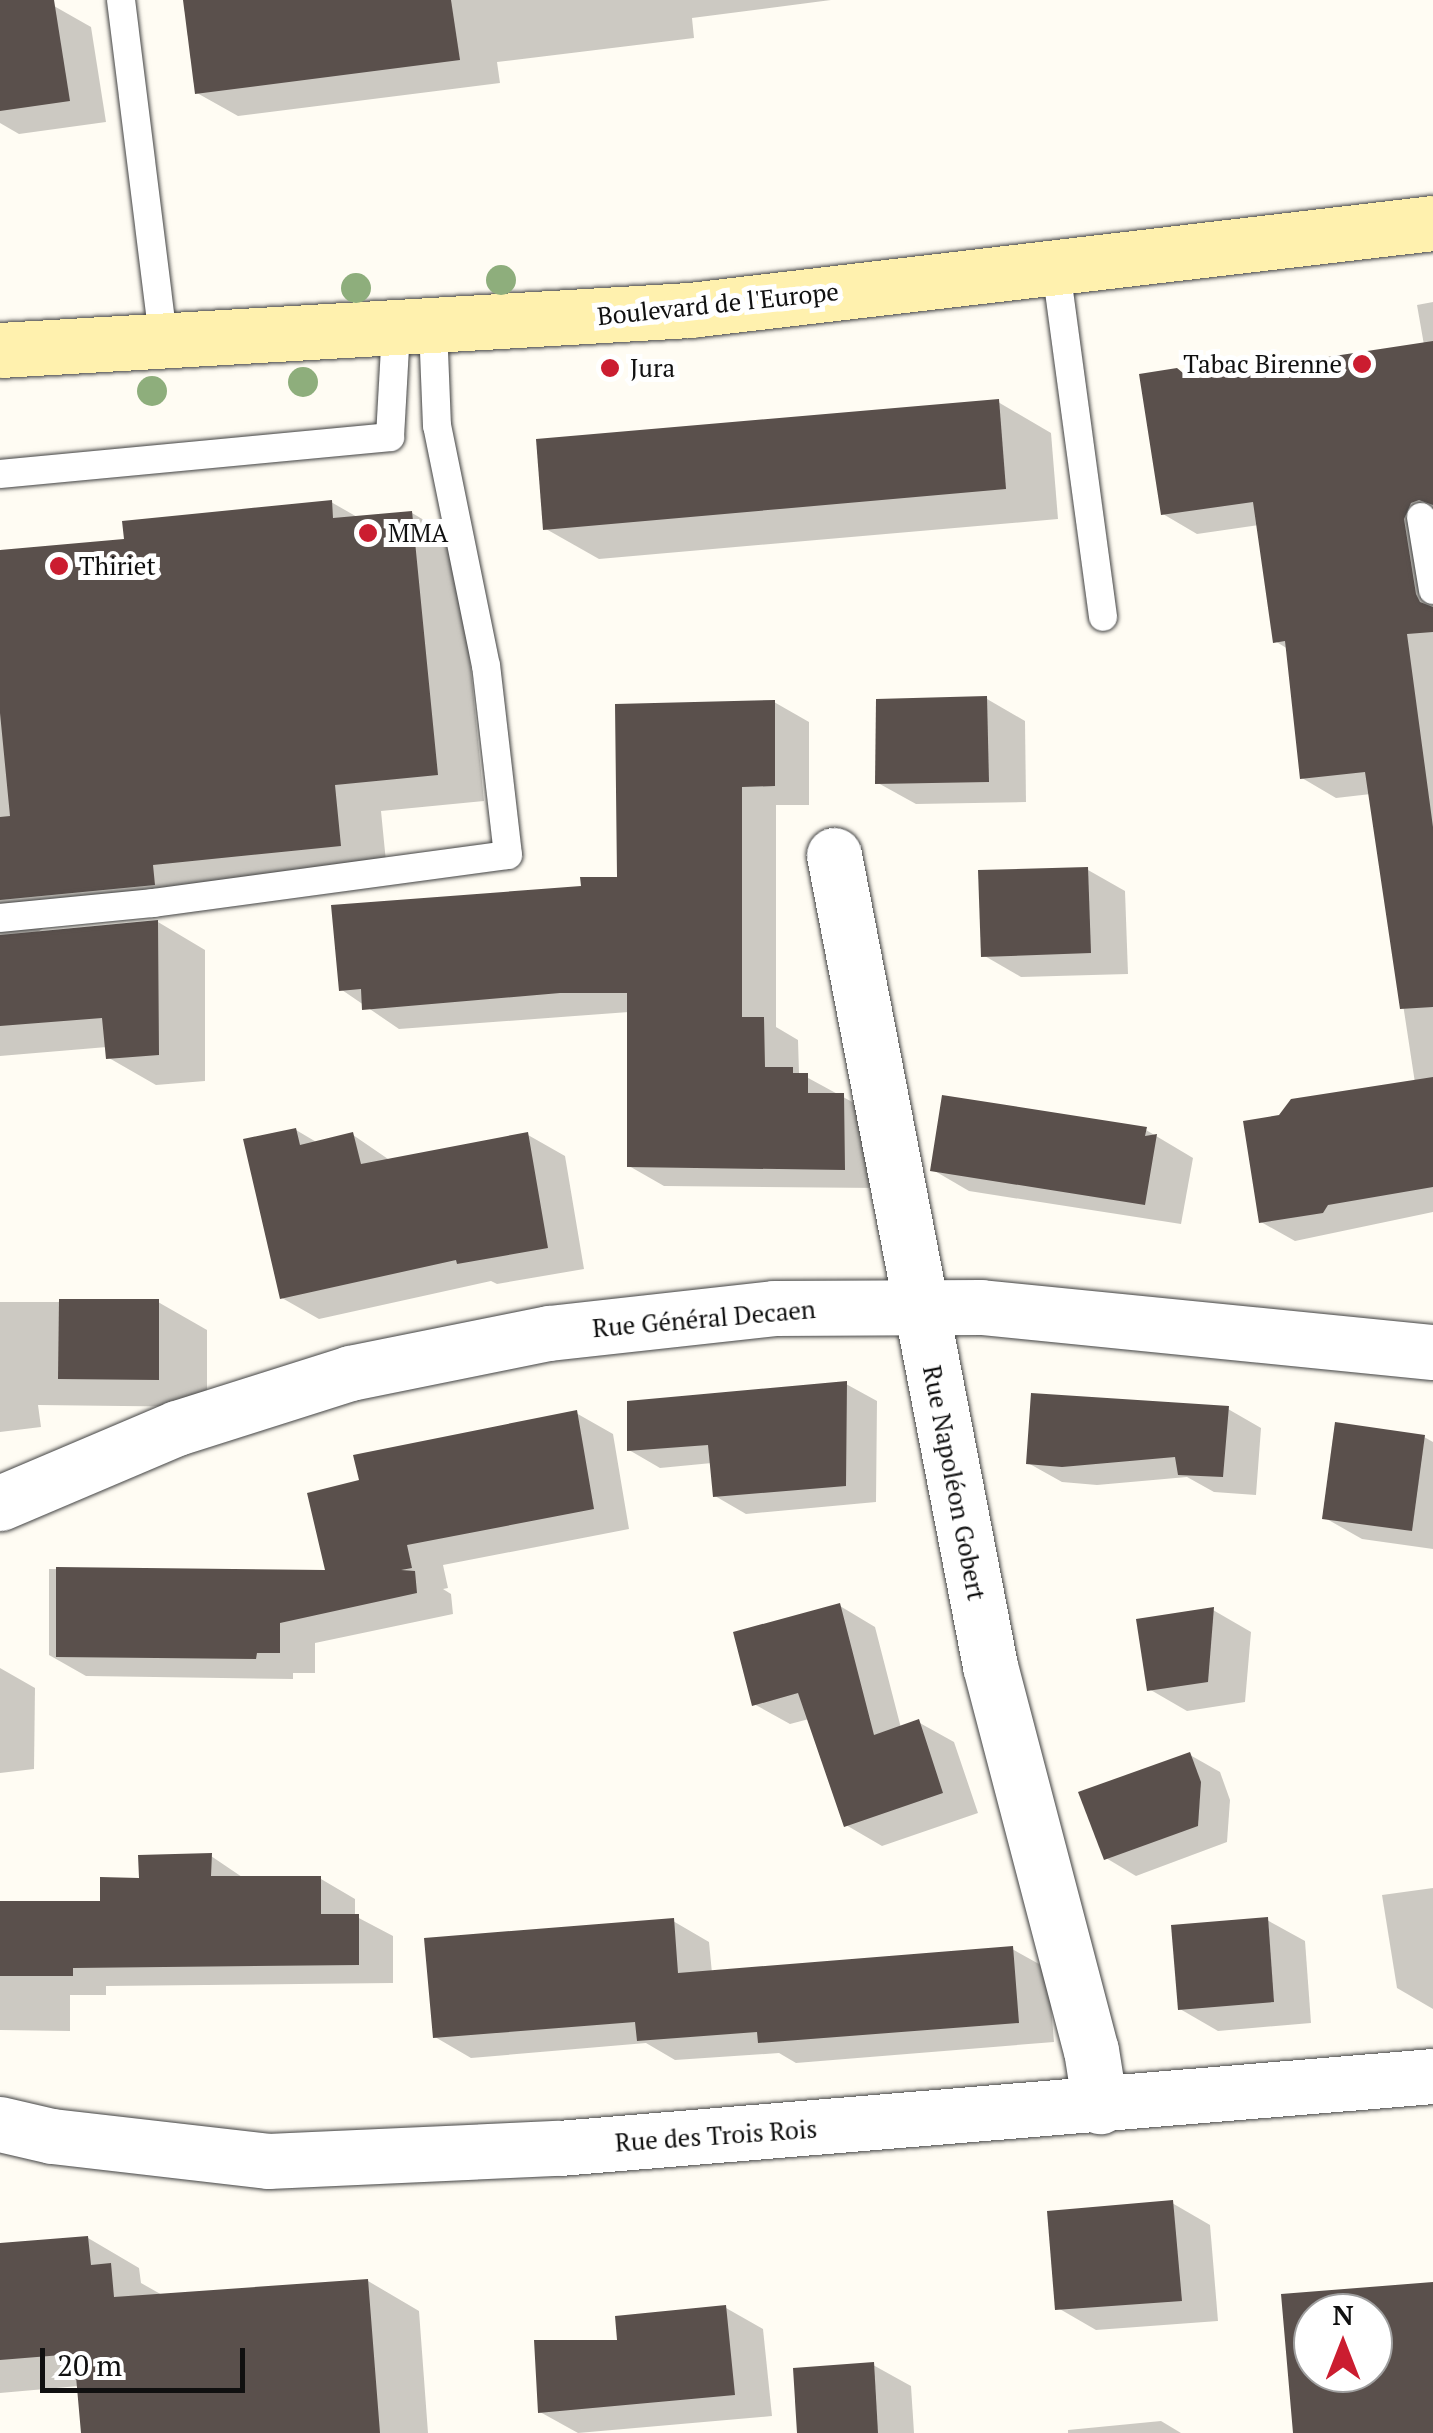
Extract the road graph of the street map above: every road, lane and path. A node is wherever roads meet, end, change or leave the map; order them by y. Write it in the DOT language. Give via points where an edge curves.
graph roads {
  1 [pos="121,0"];
  2 [pos="1433,223"];
  3 [pos="1056,268"];
  4 [pos="414,329"];
  5 [pos="164,344"];
  6 [pos="0,350"];
  7 [pos="0,474"];
  8 [pos="1421,516"];
  9 [pos="1433,590"];
  10 [pos="1103,617"];
  11 [pos="834,854"];
  12 [pos="0,918"];
  13 [pos="920,1307"];
  14 [pos="1433,1352"];
  15 [pos="0,1503"];
  16 [pos="1433,2076"];
  17 [pos="1100,2106"];
  18 [pos="0,2124"];
  1 -- 5 [label="lane"];
  2 -- 3 [label="main road, Boulevard de l'Europe"];
  3 -- 4 [label="main road, Boulevard de l'Europe" via="690,310"];
  3 -- 10 [label="lane"];
  4 -- 5 [label="main road, Boulevard de l'Europe"];
  4 -- 7 [label="lane" via="390,437"];
  4 -- 12 [label="lane" via="486,666 508,854 152,904"];
  5 -- 6 [label="main road, Boulevard de l'Europe"];
  8 -- 9 [label="lane"];
  11 -- 13 [label="street, Rue Napoléon Gobert"];
  13 -- 14 [label="street, Rue Général Decaen" via="982,1307"];
  13 -- 15 [label="street, Rue Général Decaen" via="774,1308 549,1334 350,1373 177,1428"];
  13 -- 17 [label="street, Rue Napoléon Gobert" via="990,1666"];
  16 -- 17 [label="street, Rue des Trois Rois"];
  17 -- 18 [label="street, Rue des Trois Rois" via="559,2148 268,2160"];
}
